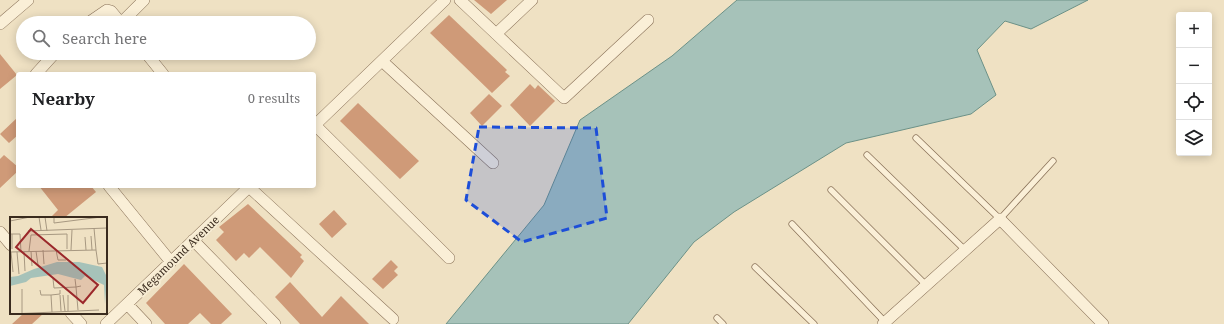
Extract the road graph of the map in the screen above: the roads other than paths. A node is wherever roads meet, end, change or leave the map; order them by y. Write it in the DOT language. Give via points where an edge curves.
graph roads {
  1 [pos="28,0"];
  2 [pos="144,0"];
  3 [pos="445,0"];
  4 [pos="460,0"];
  5 [pos="532,0"];
  6 [pos="98,16"];
  7 [pos="116,16"];
  8 [pos="128,16"];
  9 [pos="648,20"];
  10 [pos="0,24"];
  11 [pos="496,34"];
  12 [pos="49,60"];
  13 [pos="152,60"];
  14 [pos="382,61"];
  15 [pos="38,72"];
  16 [pos="161,72"];
  17 [pos="316,124"];
  18 [pos="316,128"];
  19 [pos="916,138"];
  20 [pos="867,155"];
  21 [pos="1053,161"];
  22 [pos="493,163"];
  23 [pos="112,188"];
  24 [pos="249,188"];
  25 [pos="251,188"];
  26 [pos="831,190"];
  27 [pos="1000,219"];
  28 [pos="792,224"];
  29 [pos="0,232"];
  30 [pos="193,240"];
  31 [pos="10,244"];
  32 [pos="965,250"];
  33 [pos="449,258"];
  34 [pos="171,262"];
  35 [pos="755,267"];
  36 [pos="926,285"];
  37 [pos="127,304"];
  38 [pos="72,314"];
  39 [pos="717,318"];
  40 [pos="393,319"];
  41 [pos="884,323"];
  42 [pos="81,324"];
  43 [pos="106,324"];
  44 [pos="146,324"];
  45 [pos="275,324"];
  46 [pos="723,324"];
  47 [pos="814,324"];
  48 [pos="1103,324"];
  1 -- 10 [label="street"];
  2 -- 8 [label="street"];
  3 -- 14 [label="street"];
  4 -- 11 [label="street"];
  5 -- 11 [label="street"];
  6 -- 7 [label="street" via="107,10"];
  9 -- 11 [label="street" via="564,98"];
  12 -- 15 [label="street"];
  13 -- 16 [label="street"];
  14 -- 17 [label="street"];
  14 -- 22 [label="street"];
  18 -- 33 [label="street"];
  19 -- 27 [label="lane"];
  20 -- 32 [label="lane"];
  21 -- 27 [label="lane"];
  23 -- 34 [label="street"];
  24 -- 30 [label="street, Megamound Avenue"];
  25 -- 40 [label="street"];
  26 -- 36 [label="lane"];
  27 -- 32 [label="street"];
  27 -- 48 [label="street"];
  28 -- 41 [label="lane"];
  29 -- 31 [label="street"];
  30 -- 34 [label="street, Megamound Avenue"];
  30 -- 45 [label="street"];
  32 -- 36 [label="street"];
  34 -- 37 [label="street, Megamound Avenue"];
  35 -- 47 [label="lane"];
  36 -- 41 [label="street"];
  37 -- 43 [label="street, Megamound Avenue"];
  37 -- 44 [label="street"];
  38 -- 42 [label="street"];
  39 -- 46 [label="lane"];
}
